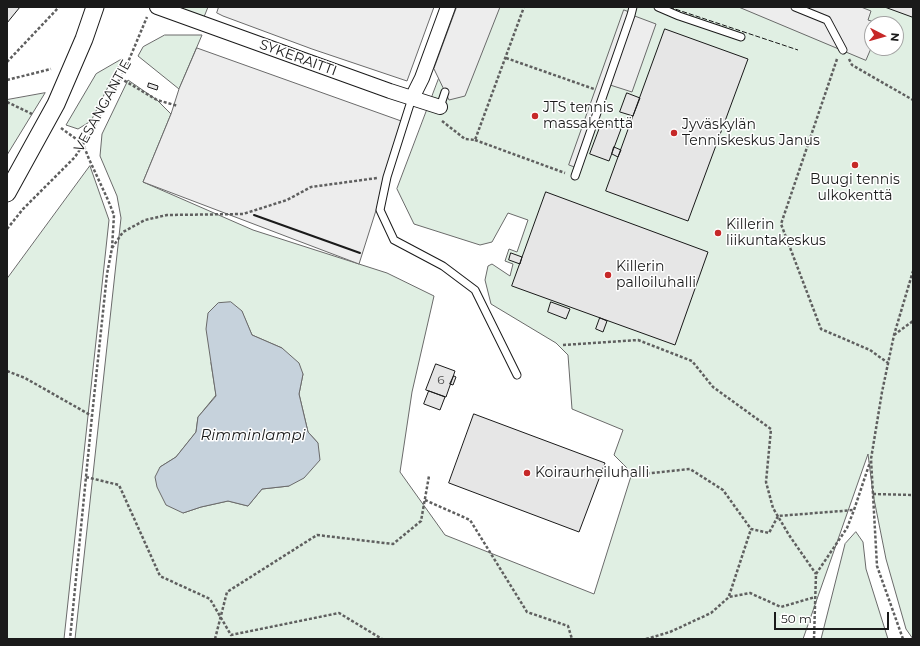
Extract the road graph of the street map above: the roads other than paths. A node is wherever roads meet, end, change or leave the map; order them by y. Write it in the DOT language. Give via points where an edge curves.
graph roads {
  1 [pos="95,7"];
  2 [pos="448,7"];
  3 [pos="633,7"];
  4 [pos="658,7"];
  5 [pos="795,7"];
  6 [pos="153,9"];
  7 [pos="741,37"];
  8 [pos="842,48"];
  9 [pos="445,92"];
  10 [pos="412,98"];
  11 [pos="440,107"];
  12 [pos="575,176"];
  13 [pos="7,193"];
  14 [pos="518,375"];
  1 -- 13 [label="street" via="56,104"];
  2 -- 10 [label="street"];
  3 -- 12 [label="lane"];
  4 -- 7 [label="lane"];
  5 -- 8 [label="lane" via="827,20"];
  6 -- 10 [label="street, SYKERAITTI"];
  9 -- 11 [label="lane"];
  10 -- 11 [label="street, SYKERAITTI"];
  10 -- 14 [label="lane" via="387,177 380,210 394,240 443,266 475,290"];
}
